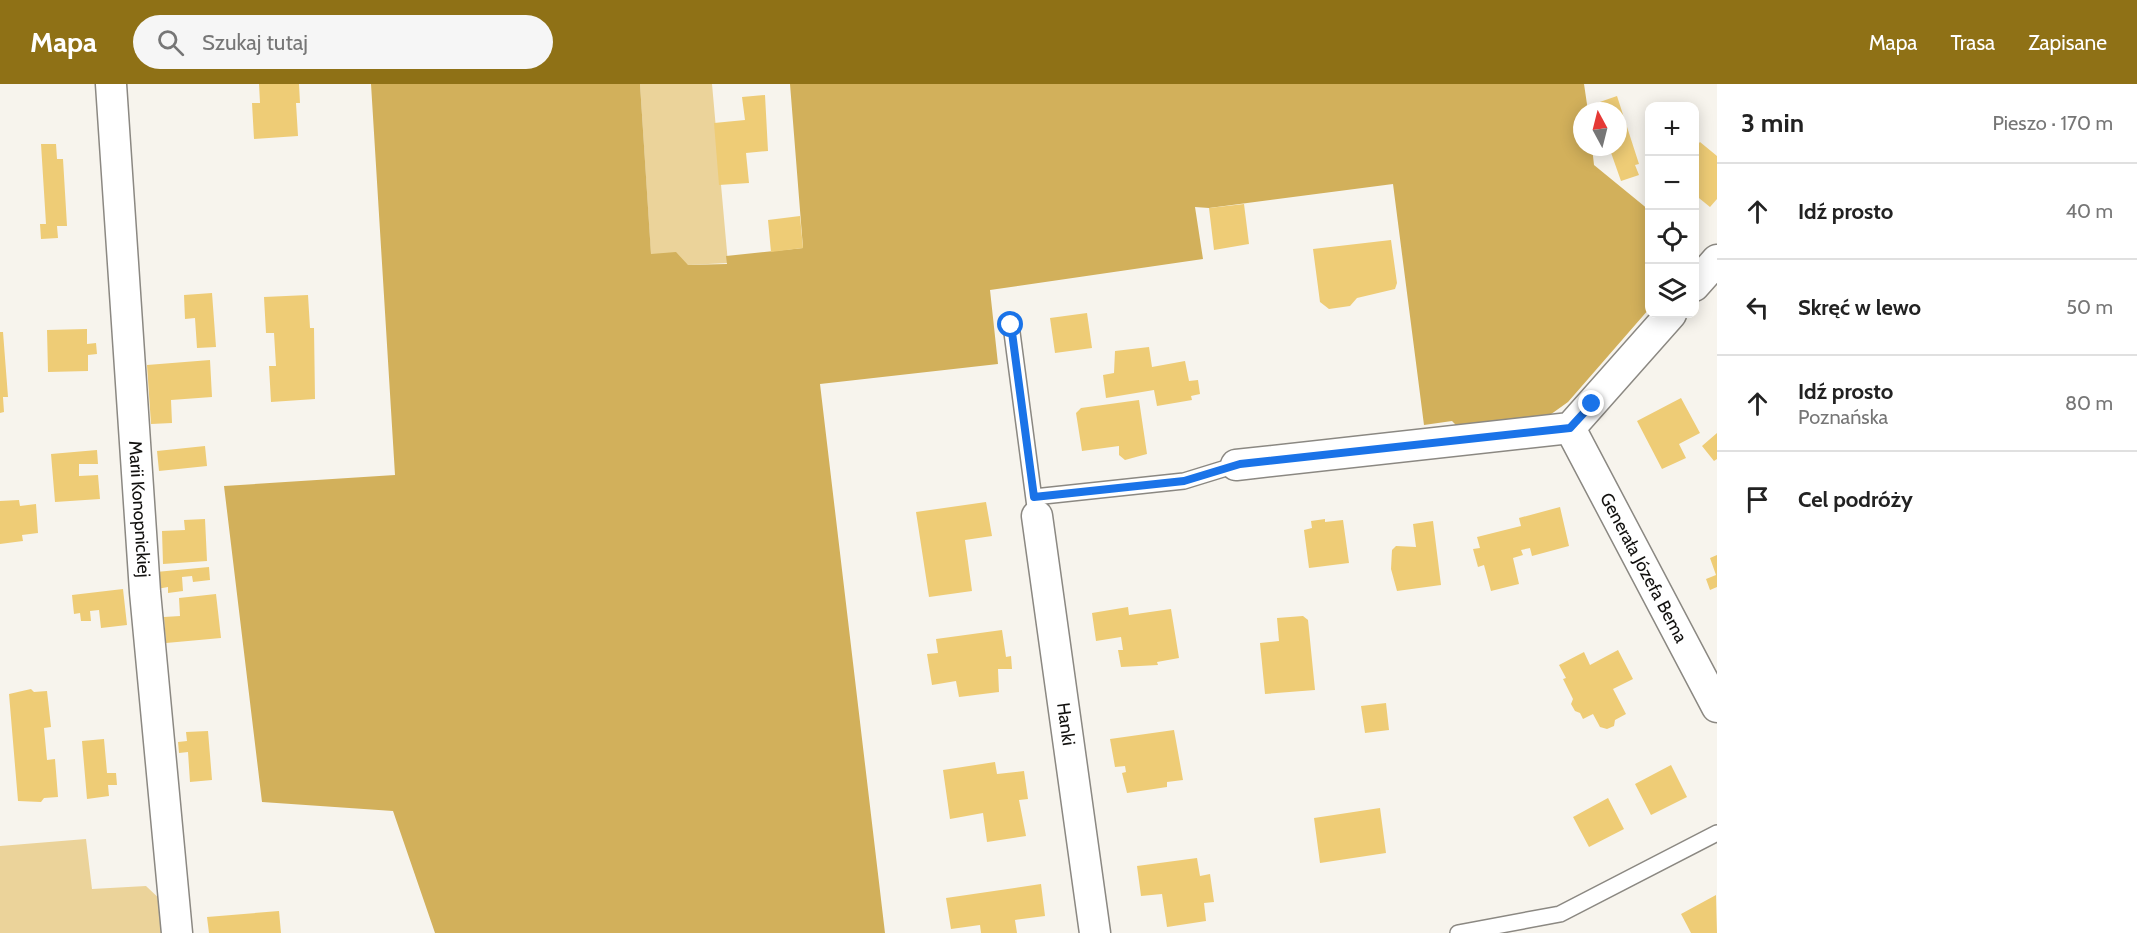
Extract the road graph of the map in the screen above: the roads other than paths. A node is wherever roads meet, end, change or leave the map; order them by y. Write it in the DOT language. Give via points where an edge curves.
graph roads {
  1 [pos="111,84"];
  2 [pos="1717,260"];
  3 [pos="1699,281"];
  4 [pos="1667,318"];
  5 [pos="1011,325"];
  6 [pos="1570,428"];
  7 [pos="1236,465"];
  8 [pos="1035,507"];
  9 [pos="1717,707"];
  10 [pos="1717,833"];
  11 [pos="177,933"];
  12 [pos="1095,933"];
  13 [pos="1458,933"];
  1 -- 11 [label="street, Marii Konopnickiej" via="145,592"];
  2 -- 3 [label="street"];
  4 -- 6 [label="street"];
  5 -- 8 [label="lane"];
  6 -- 7 [label="street"];
  6 -- 9 [label="street, Generała Józefa Bema"];
  7 -- 8 [label="lane" via="1184,481"];
  8 -- 12 [label="street, Hanki"];
  10 -- 13 [label="lane" via="1560,914"];
}
